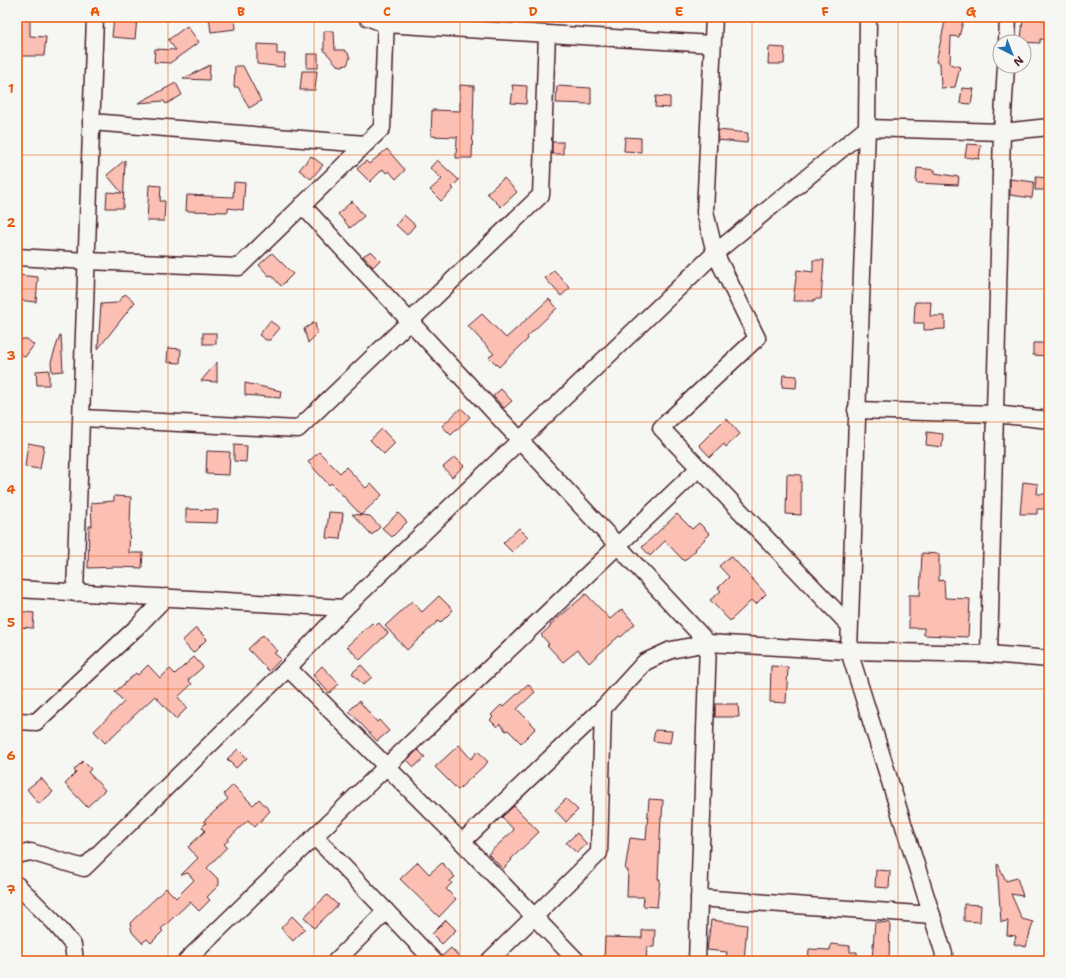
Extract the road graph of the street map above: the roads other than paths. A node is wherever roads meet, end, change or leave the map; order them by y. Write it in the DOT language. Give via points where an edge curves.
graph roads {
  1 [pos="95,17"];
  2 [pos="367,17"];
  3 [pos="714,17"];
  4 [pos="868,17"];
  5 [pos="1008,17"];
  6 [pos="386,20"];
  7 [pos="547,34"];
  8 [pos="1007,34"];
  9 [pos="712,44"];
  10 [pos="1006,74"];
  11 [pos="91,122"];
  12 [pos="1049,127"];
  13 [pos="867,128"];
  14 [pos="1002,132"];
  15 [pos="365,144"];
  16 [pos="302,205"];
  17 [pos="715,253"];
  18 [pos="17,257"];
  19 [pos="87,261"];
  20 [pos="410,321"];
  21 [pos="856,410"];
  22 [pos="995,414"];
  23 [pos="82,418"];
  24 [pos="1049,420"];
  25 [pos="520,440"];
  26 [pos="699,468"];
  27 [pos="618,546"];
  28 [pos="17,589"];
  29 [pos="75,593"];
  30 [pos="166,597"];
  31 [pos="345,608"];
  32 [pos="849,625"];
  33 [pos="708,643"];
  34 [pos="849,651"];
  35 [pos="989,654"];
  36 [pos="1049,659"];
  37 [pos="288,668"];
  38 [pos="603,708"];
  39 [pos="17,721"];
  40 [pos="387,766"];
  41 [pos="315,837"];
  42 [pos="462,842"];
  43 [pos="17,855"];
  44 [pos="17,885"];
  45 [pos="699,898"];
  46 [pos="386,911"];
  47 [pos="932,915"];
  48 [pos="534,917"];
  49 [pos="75,961"];
  50 [pos="186,961"];
  51 [pos="336,961"];
  52 [pos="434,961"];
  53 [pos="489,961"];
  54 [pos="577,961"];
  55 [pos="697,961"];
  56 [pos="943,961"];
  1 -- 11 [label="street"];
  2 -- 6 [label="street"];
  3 -- 9 [label="street"];
  4 -- 13 [label="street"];
  5 -- 8 [label="street"];
  6 -- 7 [label="street"];
  6 -- 15 [label="street" via="382,128"];
  7 -- 9 [label="street"];
  7 -- 20 [label="street" via="541,195"];
  9 -- 17 [label="street" via="705,212"];
  10 -- 14 [label="street"];
  11 -- 15 [label="street"];
  11 -- 19 [label="street"];
  12 -- 14 [label="street"];
  13 -- 14 [label="street"];
  13 -- 17 [label="street"];
  13 -- 21 [label="street"];
  14 -- 22 [label="street"];
  15 -- 16 [label="street"];
  16 -- 19 [label="street" via="239,267"];
  16 -- 20 [label="street"];
  17 -- 25 [label="street"];
  17 -- 26 [label="street" via="757,338 661,428"];
  18 -- 19 [label="street"];
  19 -- 23 [label="street"];
  20 -- 23 [label="street" via="298,429"];
  20 -- 25 [label="street"];
  21 -- 22 [label="street"];
  21 -- 32 [label="street"];
  22 -- 24 [label="street"];
  22 -- 35 [label="street"];
  23 -- 29 [label="street"];
  25 -- 27 [label="street"];
  25 -- 31 [label="street"];
  26 -- 27 [label="street"];
  26 -- 32 [label="street"];
  27 -- 33 [label="street"];
  27 -- 40 [label="street"];
  28 -- 29 [label="street"];
  29 -- 30 [label="street"];
  30 -- 31 [label="street"];
  30 -- 39 [label="street" via="36,722"];
  31 -- 37 [label="street"];
  32 -- 34 [label="street"];
  33 -- 34 [label="street"];
  33 -- 38 [label="street" via="671,650 645,662"];
  33 -- 45 [label="street"];
  34 -- 35 [label="street"];
  34 -- 47 [label="street"];
  35 -- 36 [label="street"];
  37 -- 40 [label="street"];
  37 -- 43 [label="street" via="84,868 31,852"];
  38 -- 42 [label="street"];
  38 -- 48 [label="street" via="599,852"];
  40 -- 41 [label="street"];
  40 -- 42 [label="street"];
  41 -- 46 [label="street"];
  41 -- 50 [label="street"];
  42 -- 48 [label="street"];
  44 -- 49 [label="street" via="73,945"];
  45 -- 47 [label="street"];
  45 -- 55 [label="street"];
  46 -- 51 [label="street"];
  46 -- 52 [label="street"];
  47 -- 56 [label="street" via="944,954"];
  48 -- 53 [label="street"];
  48 -- 54 [label="street"];
}
